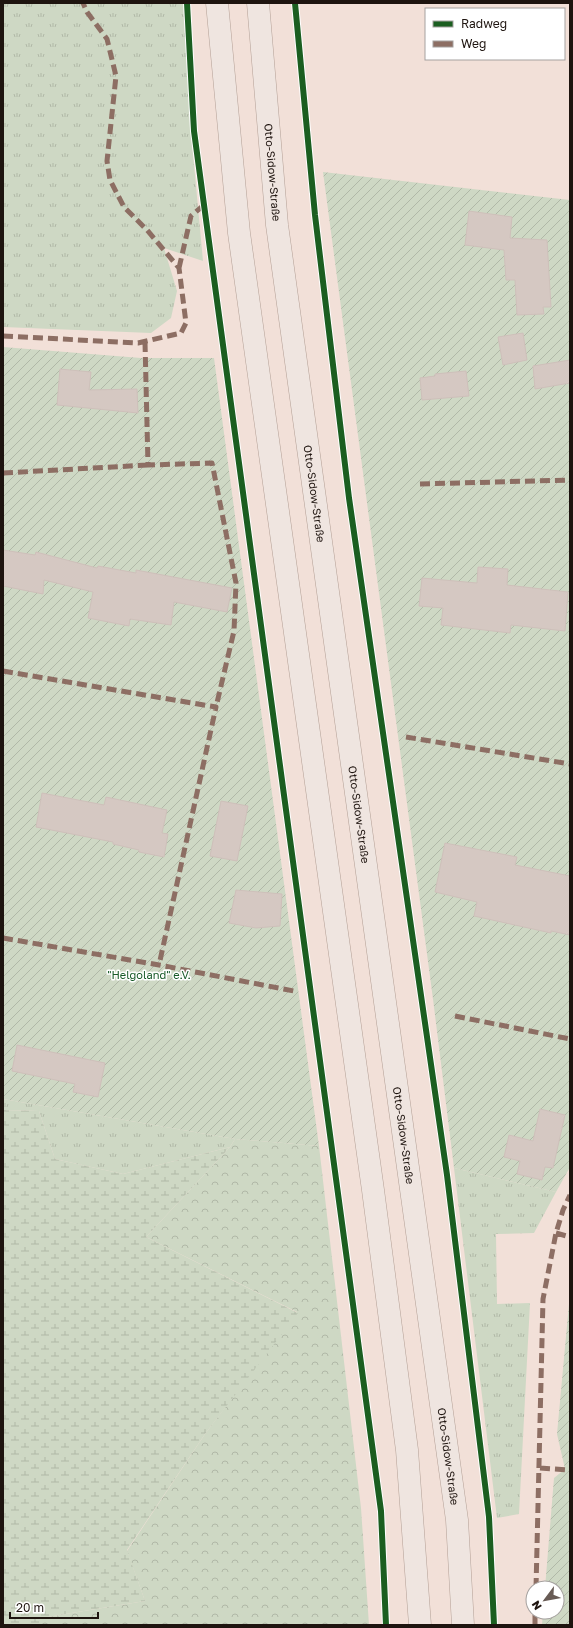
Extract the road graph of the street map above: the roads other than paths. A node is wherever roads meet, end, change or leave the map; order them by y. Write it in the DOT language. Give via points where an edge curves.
graph roads {
  1 [pos="217,3"];
  2 [pos="258,3"];
  3 [pos="420,1625"];
  4 [pos="463,1625"];
  1 -- 3 [label="main road" via="239,232 407,1450"];
  2 -- 4 [label="main road, Otto-Sidow-Straße" via="277,224 456,1513"];
}
